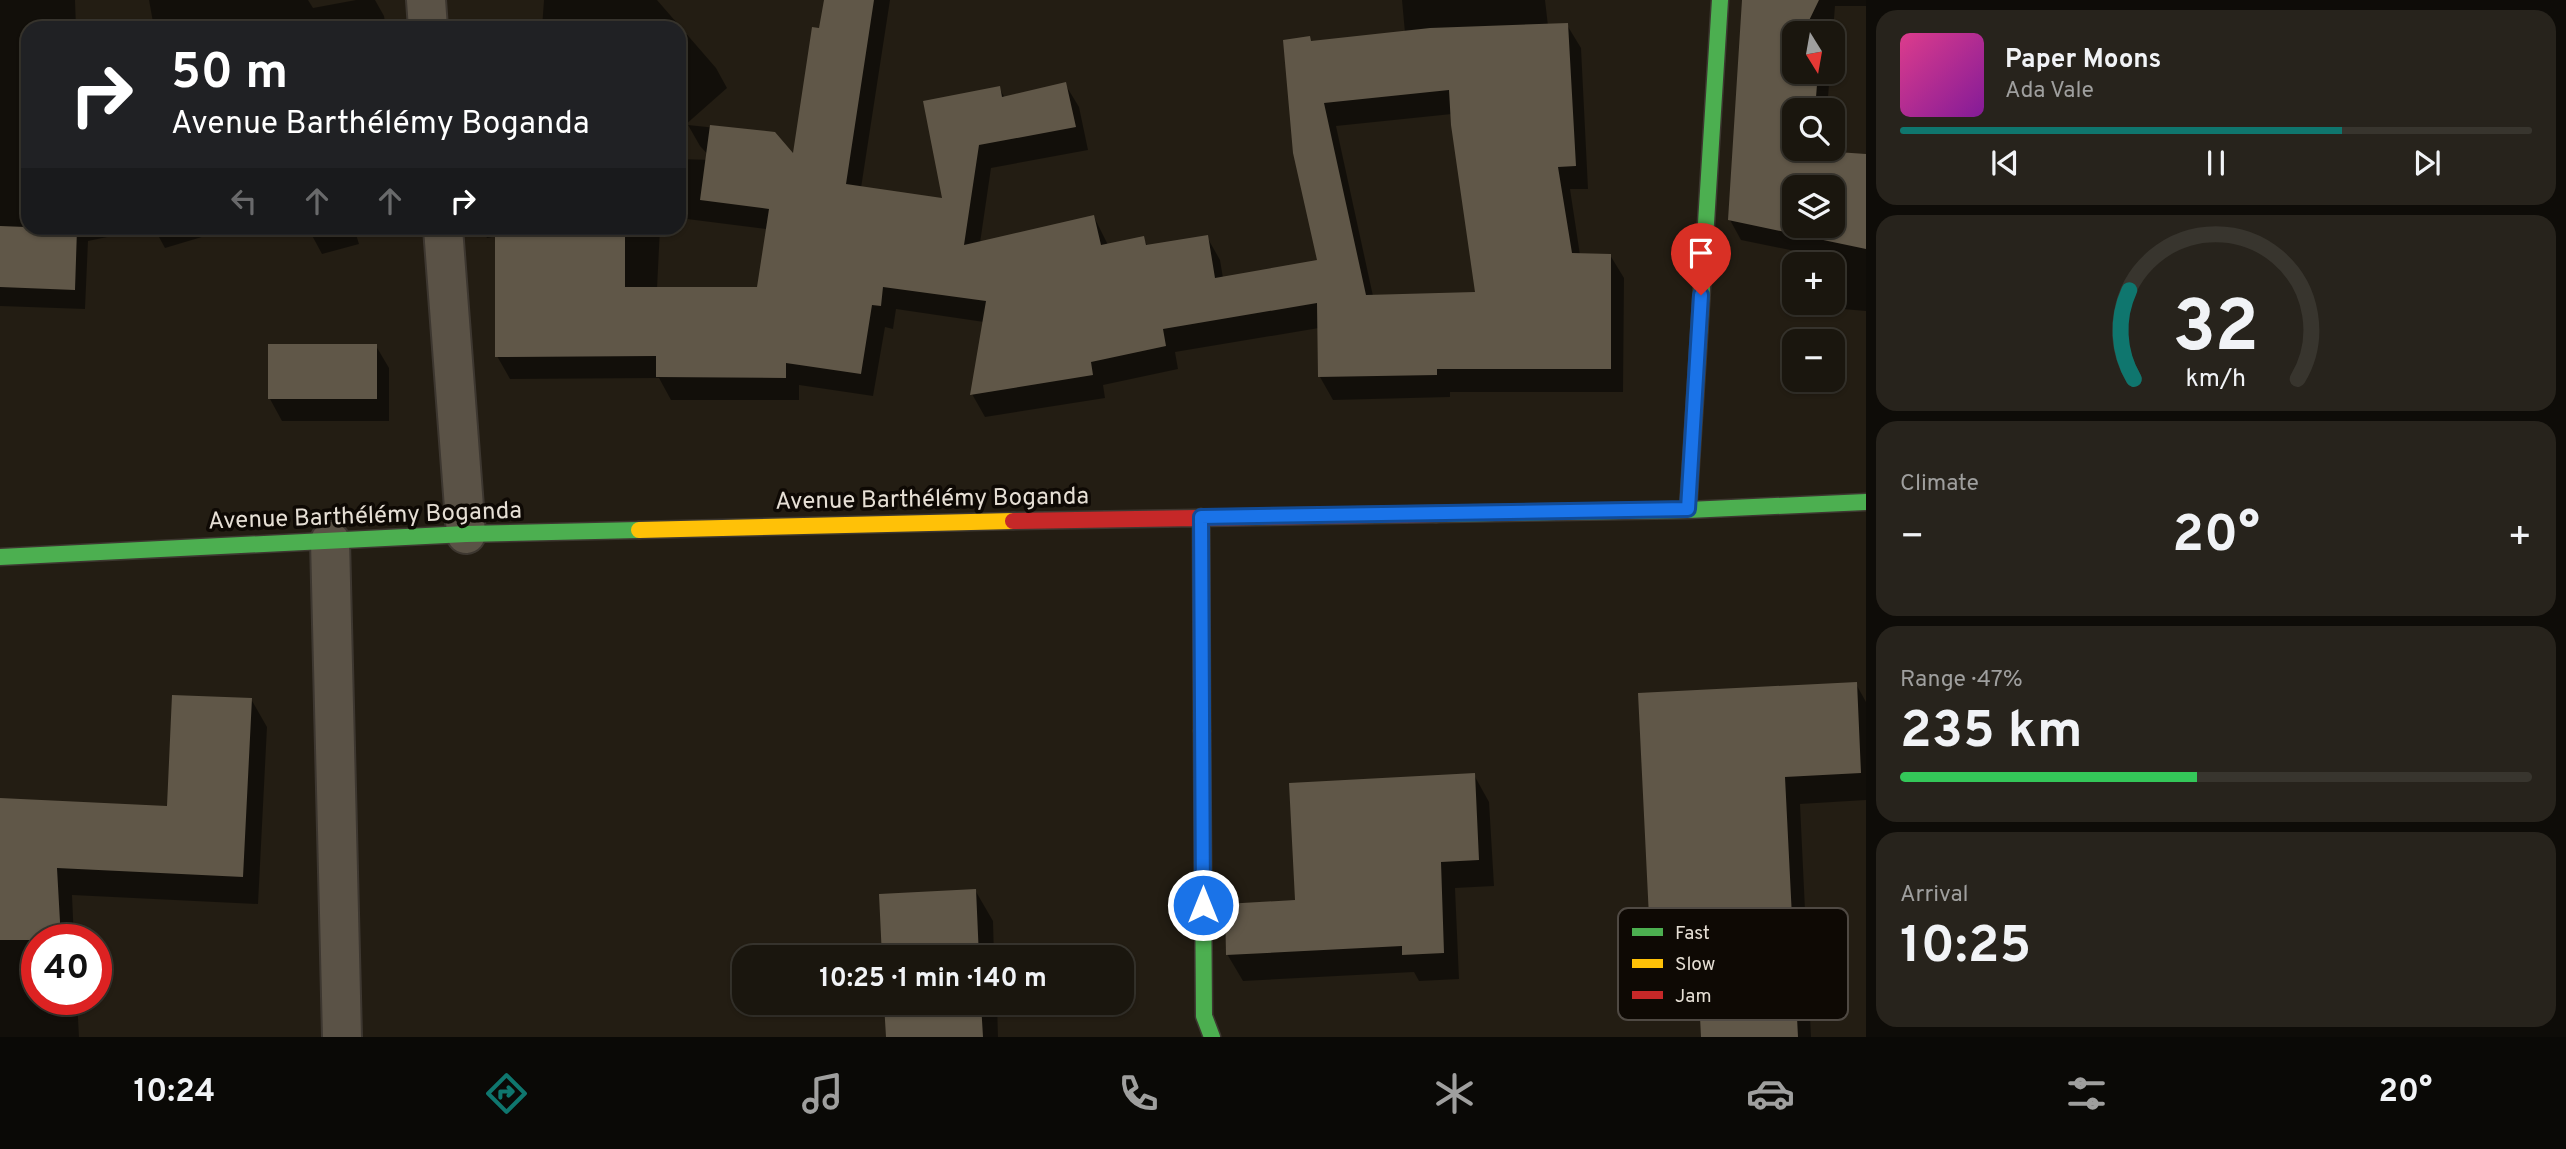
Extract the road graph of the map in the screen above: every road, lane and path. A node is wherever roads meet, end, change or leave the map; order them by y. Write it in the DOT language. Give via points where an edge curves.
graph roads {
  1 [pos="426,0"];
  2 [pos="1720,0"];
  3 [pos="428,21"];
  4 [pos="444,235"];
  5 [pos="1866,502"];
  6 [pos="1688,509"];
  7 [pos="1201,517"];
  8 [pos="466,534"];
  9 [pos="330,541"];
  10 [pos="0,556"];
  11 [pos="342,1037"];
  12 [pos="1213,1037"];
  1 -- 3 [label="street"];
  2 -- 6 [label="main road"];
  4 -- 8 [label="street"];
  5 -- 6 [label="main road, Avenue Barthélémy Boganda"];
  6 -- 7 [label="main road, Avenue Barthélémy Boganda"];
  7 -- 8 [label="main road, Avenue Barthélémy Boganda"];
  7 -- 12 [label="main road" via="1204,1016"];
  8 -- 9 [label="main road, Avenue Barthélémy Boganda"];
  9 -- 10 [label="main road, Avenue Barthélémy Boganda"];
  9 -- 11 [label="street"];
}
